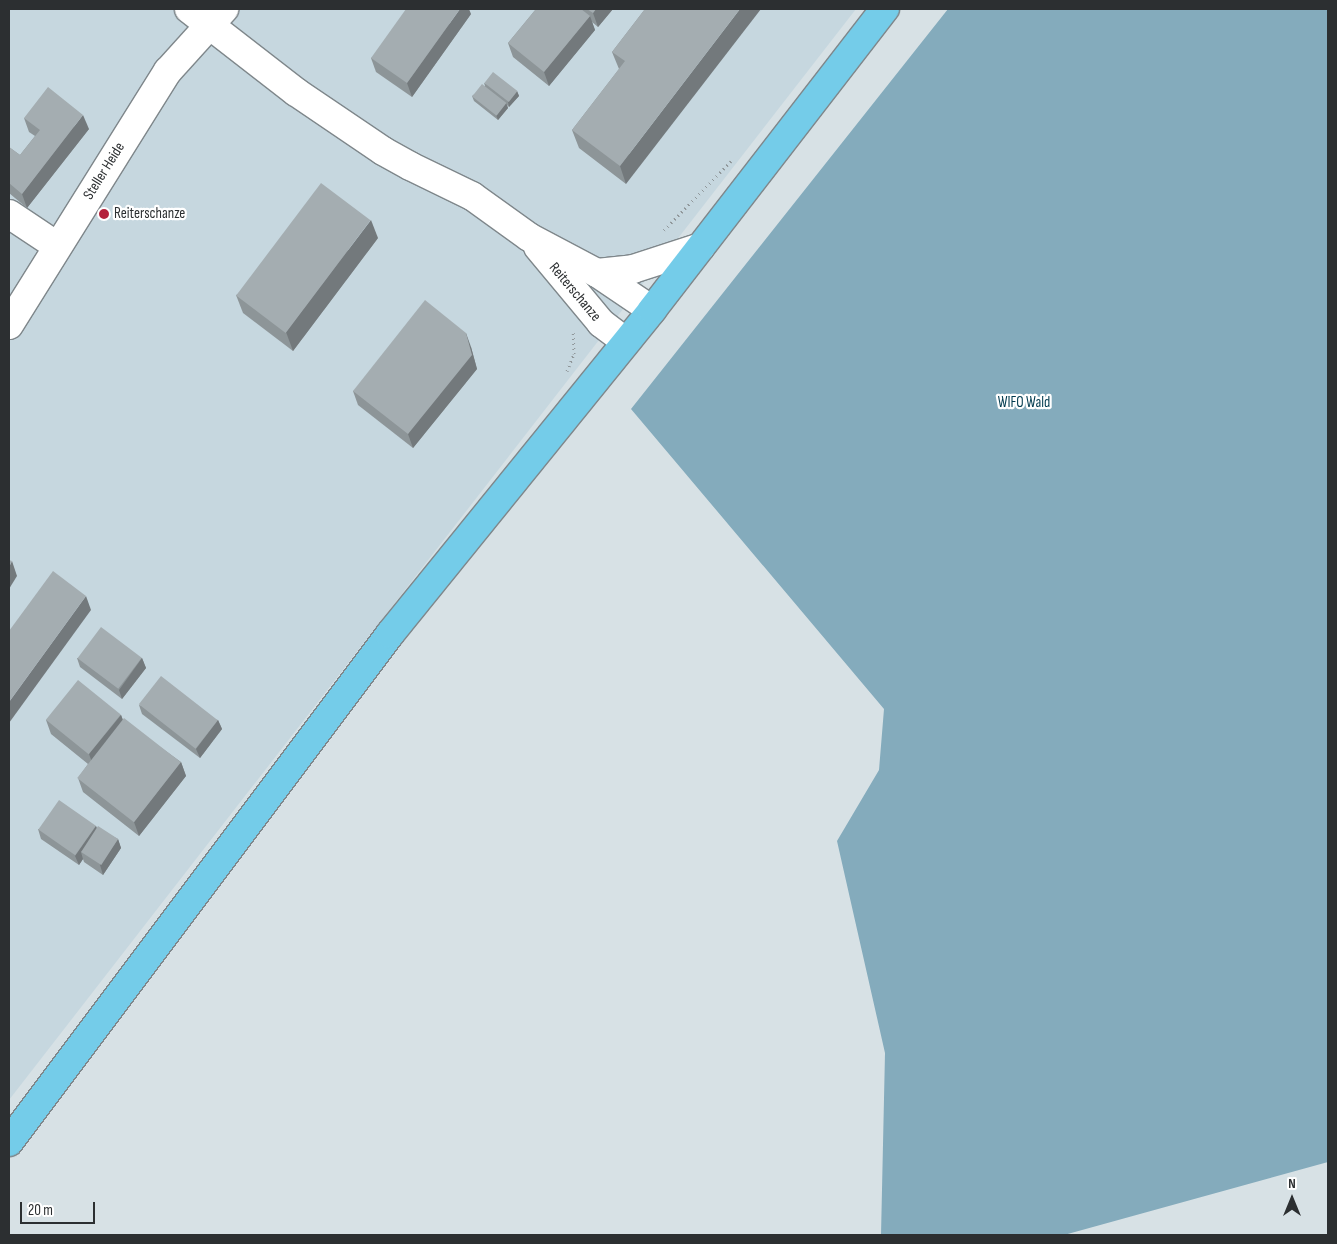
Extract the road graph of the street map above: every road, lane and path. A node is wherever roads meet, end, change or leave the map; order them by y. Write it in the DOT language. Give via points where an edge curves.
graph roads {
  1 [pos="189,9"];
  2 [pos="885,9"];
  3 [pos="217,17"];
  4 [pos="9,214"];
  5 [pos="529,237"];
  6 [pos="57,246"];
  7 [pos="701,247"];
  8 [pos="597,273"];
  9 [pos="652,310"];
  10 [pos="9,325"];
  11 [pos="626,342"];
  12 [pos="9,1142"];
  1 -- 3 [label="street, Reiterschanze"];
  2 -- 7 [label="main road"];
  3 -- 5 [label="street, Reiterschanze" via="296,92 383,151 472,196"];
  3 -- 6 [label="street, Steller Heide" via="168,71"];
  4 -- 6 [label="street"];
  5 -- 8 [label="street, Reiterschanze"];
  5 -- 11 [label="street, Reiterschanze" via="601,323"];
  6 -- 10 [label="street, Steller Heide"];
  7 -- 8 [label="street, Reiterschanze" via="633,269"];
  7 -- 9 [label="main road"];
  8 -- 9 [label="street, Reiterschanze"];
  9 -- 11 [label="main road"];
  11 -- 12 [label="main road" via="390,634"];
}
